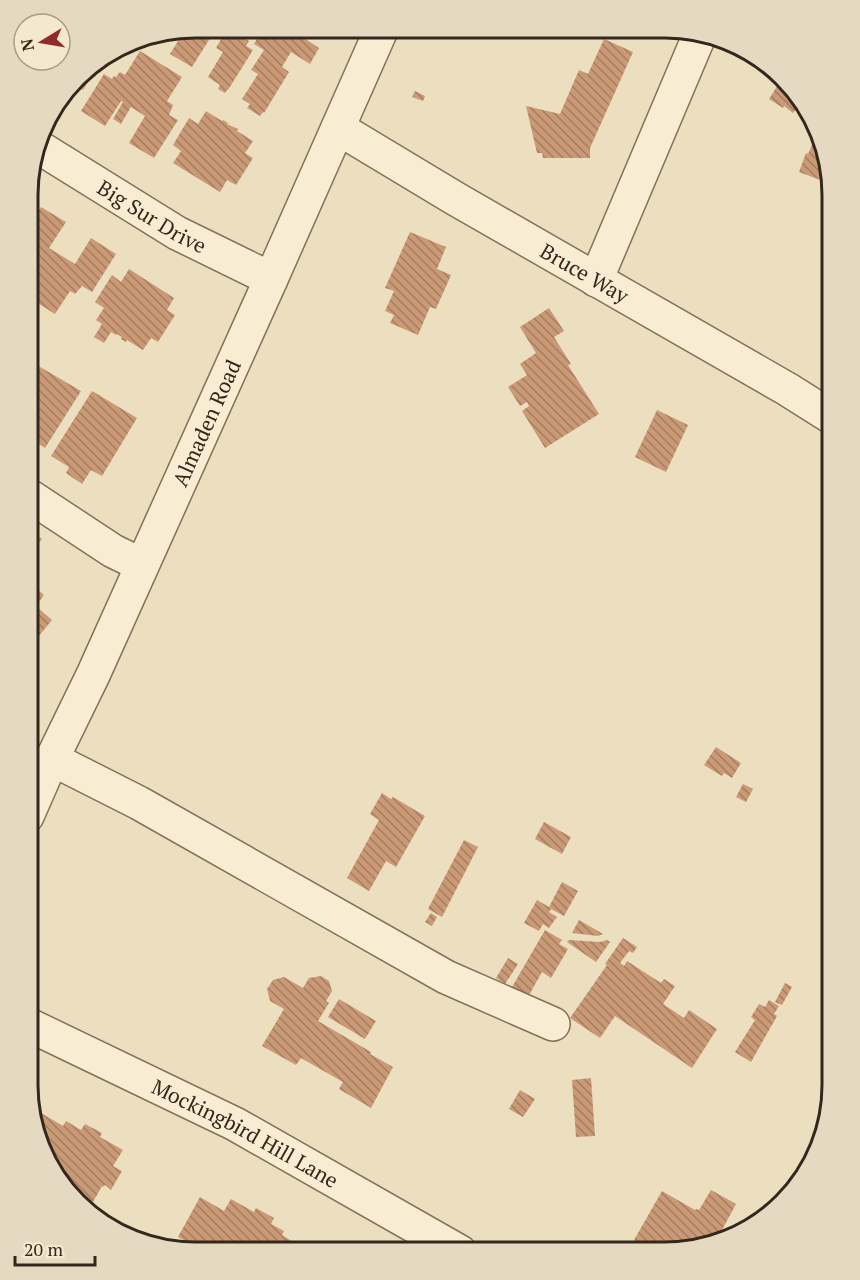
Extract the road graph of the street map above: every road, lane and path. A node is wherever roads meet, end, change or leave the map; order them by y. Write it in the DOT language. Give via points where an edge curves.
graph roads {
  1 [pos="378,38"];
  2 [pos="697,41"];
  3 [pos="338,128"];
  4 [pos="44,150"];
  5 [pos="272,279"];
  6 [pos="596,280"];
  7 [pos="822,411"];
  8 [pos="38,502"];
  9 [pos="142,565"];
  10 [pos="52,759"];
  11 [pos="38,791"];
  12 [pos="553,1024"];
  13 [pos="38,1029"];
  14 [pos="442,1242"];
  1 -- 3 [label="street, Almaden Road"];
  2 -- 6 [label="street"];
  3 -- 5 [label="street, Almaden Road"];
  3 -- 6 [label="street, Bruce Way"];
  4 -- 5 [label="street, Big Sur Drive" via="177,233"];
  5 -- 9 [label="street, Almaden Road"];
  6 -- 7 [label="street, Bruce Way"];
  8 -- 9 [label="street" via="113,551"];
  9 -- 10 [label="street, Almaden Road"];
  10 -- 11 [label="street, Almaden Road"];
  10 -- 12 [label="street" via="139,803 446,977"];
  13 -- 14 [label="street, Mockingbird Hill Lane" via="235,1124"];
}
